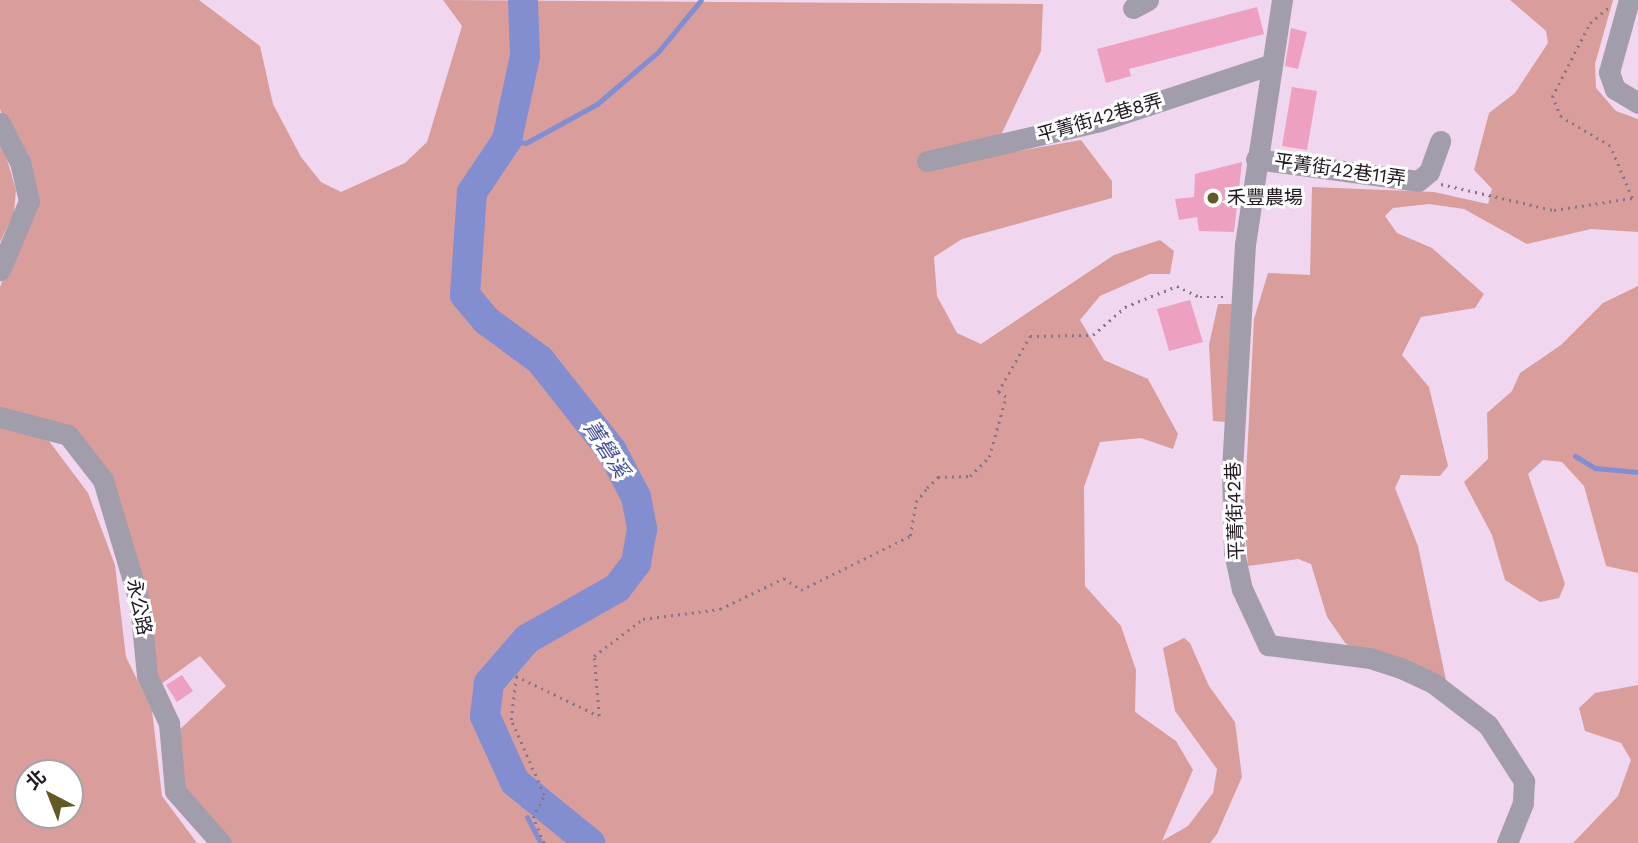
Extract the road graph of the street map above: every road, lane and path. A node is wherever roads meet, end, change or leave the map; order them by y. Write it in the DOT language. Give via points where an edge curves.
graph roads {
  1 [pos="1282,0"];
  2 [pos="1629,0"];
  3 [pos="1269,65"];
  4 [pos="1638,103"];
  5 [pos="0,123"];
  6 [pos="1440,141"];
  7 [pos="1256,159"];
  8 [pos="927,161"];
  9 [pos="1418,181"];
  10 [pos="1632,198"];
  11 [pos="1638,199"];
  12 [pos="0,270"];
  13 [pos="1245,296"];
  14 [pos="0,417"];
  15 [pos="221,843"];
  16 [pos="544,843"];
  17 [pos="1507,843"];
  1 -- 3 [label="street, 平菁街42巷"];
  2 -- 4 [label="street" via="1609,72 1615,89"];
  2 -- 10 [label="path" via="1598,10 1552,97 1561,117 1610,146"];
  3 -- 7 [label="street, 平菁街42巷"];
  3 -- 8 [label="street, 平菁街42巷8弄" via="1100,121"];
  5 -- 12 [label="street" via="20,162 29,201"];
  6 -- 9 [label="street, 平菁街42巷11弄" via="1430,172"];
  7 -- 9 [label="street, 平菁街42巷11弄"];
  7 -- 13 [label="street, 平菁街42巷"];
  9 -- 10 [label="path" via="1554,211"];
  10 -- 11 [label="path"];
  13 -- 16 [label="path" via="1200,298 1177,286 1125,307 1093,335 1030,336 998,392 1006,397 989,457 970,475 939,477 927,488 916,502 910,536 801,590 785,578 720,609 643,619 594,656 599,716 516,676 511,720 544,795 533,818"];
  13 -- 17 [label="street, 平菁街42巷" via="1232,470 1234,552 1258,633 1282,650 1380,661 1466,705 1488,725 1524,781 1523,803"];
  14 -- 15 [label="street, 永公路" via="68,435 103,480 140,604 146,676 169,723 175,791"];
}
